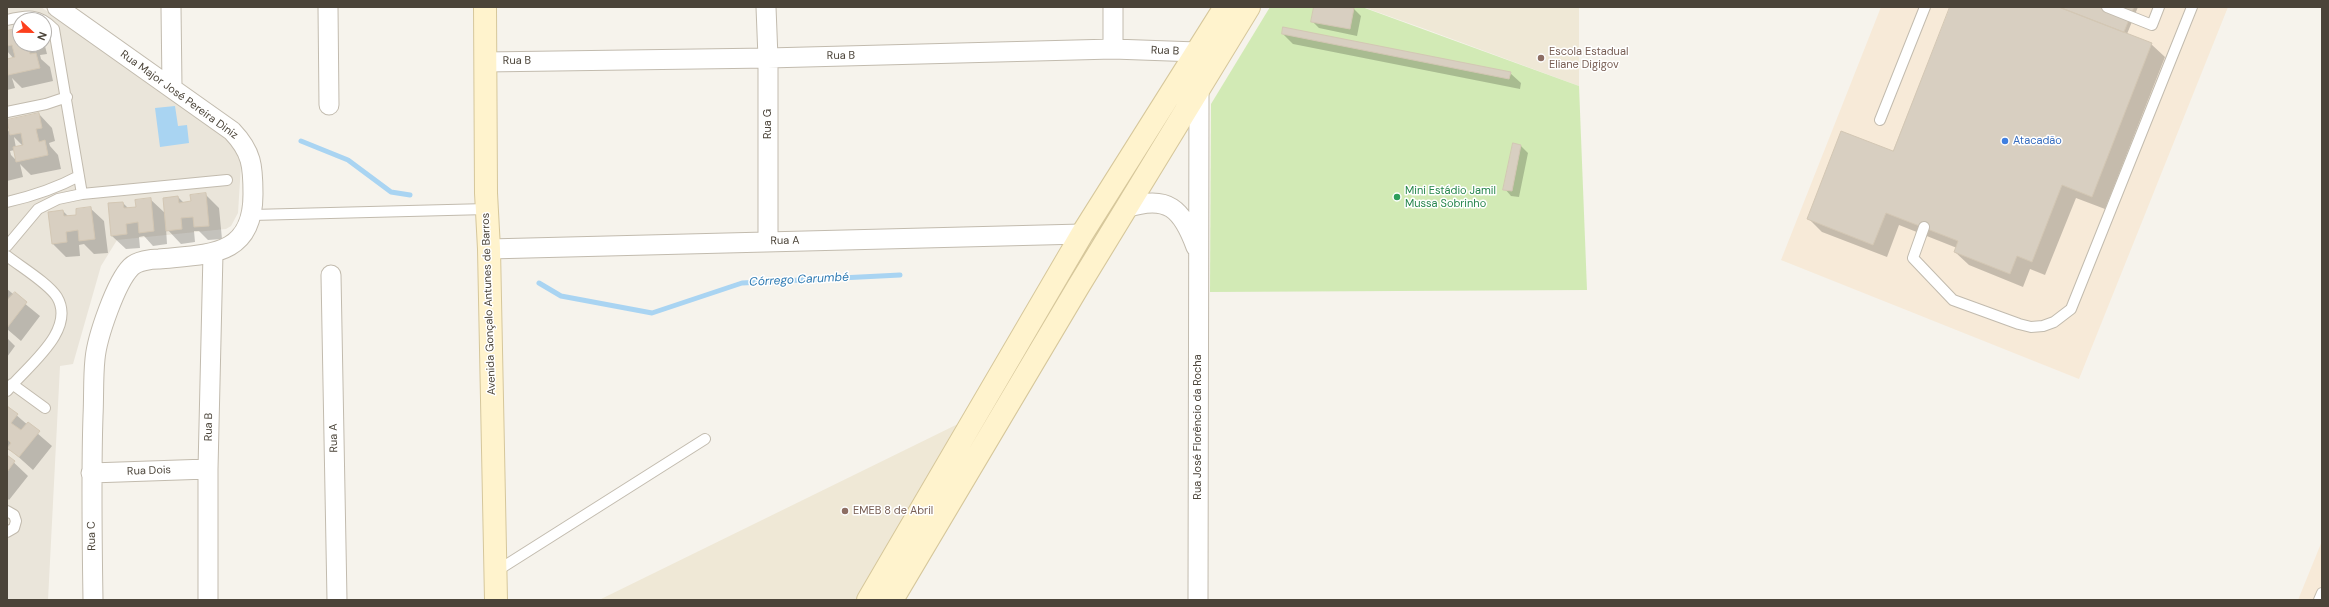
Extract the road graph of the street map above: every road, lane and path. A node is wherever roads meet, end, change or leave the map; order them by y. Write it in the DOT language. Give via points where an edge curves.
graph roads {
  1 [pos="57,7"];
  2 [pos="171,7"];
  3 [pos="328,7"];
  4 [pos="485,7"];
  5 [pos="766,7"];
  6 [pos="1113,7"];
  7 [pos="1225,7"];
  8 [pos="1249,7"];
  9 [pos="1925,7"];
  10 [pos="2107,7"];
  11 [pos="2159,7"];
  12 [pos="2192,7"];
  13 [pos="7,20"];
  14 [pos="1113,49"];
  15 [pos="1197,52"];
  16 [pos="768,58"];
  17 [pos="485,62"];
  18 [pos="172,87"];
  19 [pos="1199,89"];
  20 [pos="67,97"];
  21 [pos="329,105"];
  22 [pos="7,112"];
  23 [pos="1880,120"];
  24 [pos="79,176"];
  25 [pos="227,180"];
  26 [pos="82,194"];
  27 [pos="34,196"];
  28 [pos="7,202"];
  29 [pos="1126,208"];
  30 [pos="38,209"];
  31 [pos="487,209"];
  32 [pos="252,215"];
  33 [pos="1924,227"];
  34 [pos="1082,234"];
  35 [pos="768,241"];
  36 [pos="7,246"];
  37 [pos="489,249"];
  38 [pos="213,253"];
  39 [pos="1199,254"];
  40 [pos="7,256"];
  41 [pos="331,275"];
  42 [pos="10,387"];
  43 [pos="45,408"];
  44 [pos="705,439"];
  45 [pos="208,469"];
  46 [pos="91,473"];
  47 [pos="7,511"];
  48 [pos="7,532"];
  49 [pos="495,572"];
  50 [pos="2322,594"];
  51 [pos="93,600"];
  52 [pos="208,600"];
  53 [pos="337,600"];
  54 [pos="496,600"];
  55 [pos="868,600"];
  56 [pos="892,600"];
  57 [pos="1198,600"];
  58 [pos="2319,600"];
  1 -- 18 [label="street, Rua Major José Pereira Diniz"];
  2 -- 18 [label="street"];
  3 -- 21 [label="street"];
  4 -- 17 [label="main road, Avenida Gonçalo Antunes de Barros"];
  5 -- 16 [label="street, Rua G"];
  6 -- 14 [label="street"];
  7 -- 15 [label="main road"];
  8 -- 19 [label="main road"];
  9 -- 23 [label="lane"];
  10 -- 11 [label="lane" via="2152,25"];
  12 -- 33 [label="lane" via="2071,309 2065,315 2054,322 2031,327 1953,300 1913,258"];
  13 -- 20 [label="lane" via="34,16 47,21 54,29"];
  14 -- 15 [label="street, Rua B"];
  14 -- 16 [label="street, Rua B"];
  15 -- 34 [label="main road"];
  16 -- 17 [label="street, Rua B"];
  16 -- 35 [label="street, Rua G"];
  17 -- 31 [label="main road, Avenida Gonçalo Antunes de Barros"];
  18 -- 32 [label="street, Rua Major José Pereira Diniz" via="232,131 243,143 250,155 253,170"];
  19 -- 29 [label="main road"];
  19 -- 39 [label="street, Rua José Florêncio da Rocha"];
  20 -- 22 [label="lane"];
  20 -- 24 [label="lane"];
  24 -- 26 [label="lane"];
  24 -- 27 [label="lane" via="58,188"];
  25 -- 26 [label="lane"];
  26 -- 30 [label="lane" via="58,199"];
  27 -- 28 [label="lane"];
  27 -- 30 [label="lane"];
  29 -- 39 [label="street, Rua José Florêncio da Rocha" via="1154,201 1170,207 1189,229"];
  29 -- 56 [label="main road"];
  30 -- 36 [label="lane"];
  31 -- 32 [label="lane"];
  31 -- 37 [label="main road, Avenida Gonçalo Antunes de Barros"];
  32 -- 38 [label="street, Rua Major José Pereira Diniz" via="242,237 230,247"];
  34 -- 35 [label="street, Rua A"];
  34 -- 55 [label="main road"];
  35 -- 37 [label="street, Rua A"];
  37 -- 49 [label="main road, Avenida Gonçalo Antunes de Barros"];
  38 -- 45 [label="street, Rua B"];
  38 -- 46 [label="street, Rua Major José Pereira Diniz" via="148,260 131,266 113,297 95,357"];
  39 -- 57 [label="street, Rua José Florêncio da Rocha"];
  40 -- 42 [label="lane" via="52,291 60,305 62,318 56,337"];
  41 -- 53 [label="street, Rua A"];
  42 -- 43 [label="lane"];
  44 -- 49 [label="lane"];
  45 -- 46 [label="street, Rua Dois"];
  45 -- 52 [label="street, Rua B"];
  46 -- 51 [label="street, Rua C"];
  47 -- 48 [label="lane" via="14,514 16,522 14,528"];
  49 -- 54 [label="main road, Avenida Gonçalo Antunes de Barros"];
  50 -- 58 [label="lane"];
}
